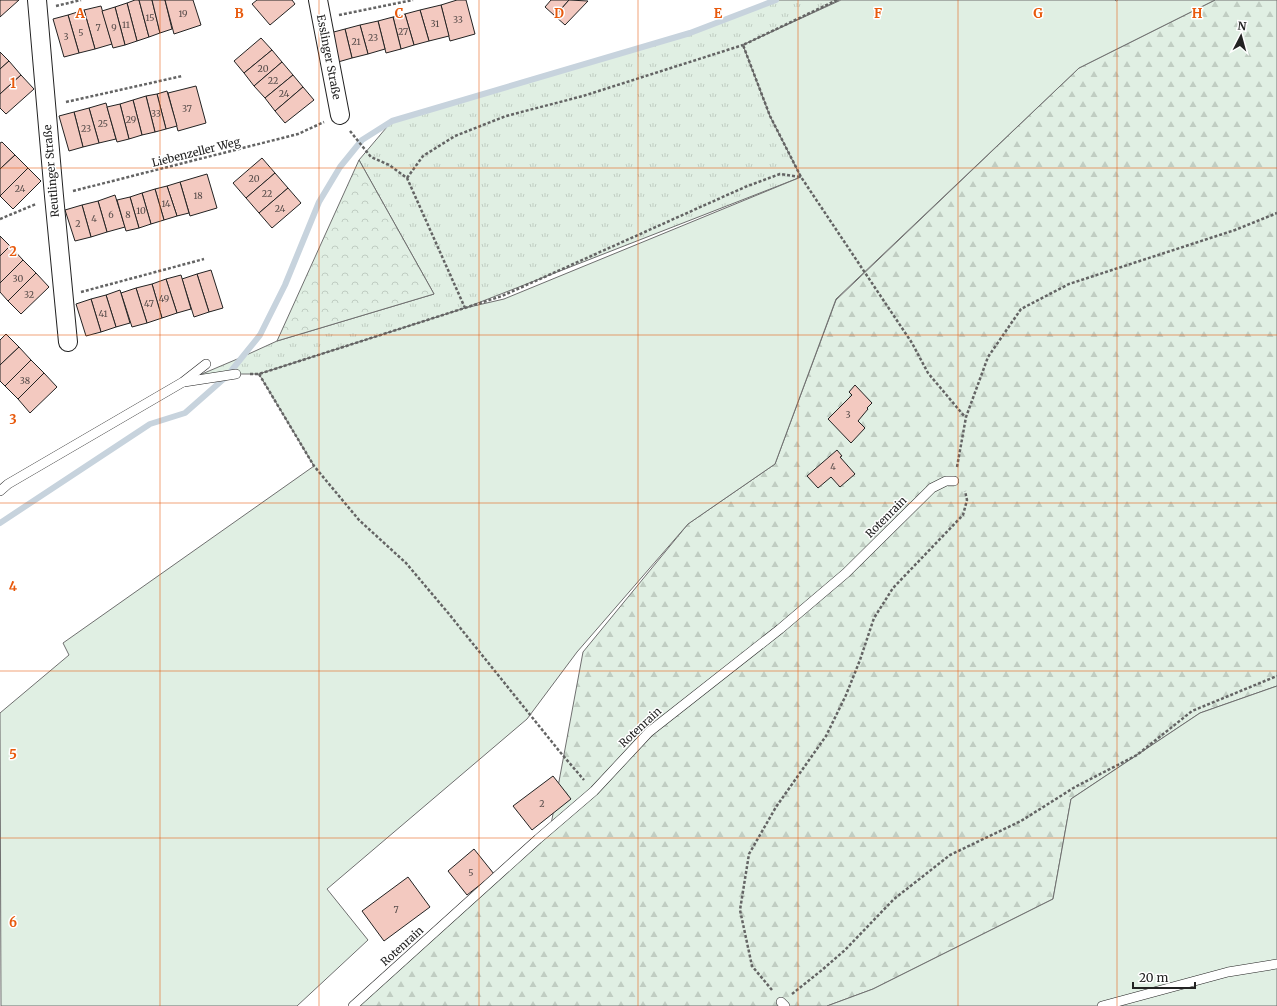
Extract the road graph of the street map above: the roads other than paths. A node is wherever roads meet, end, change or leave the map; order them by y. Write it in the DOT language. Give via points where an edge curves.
graph roads {
  1 [pos="318,0"];
  2 [pos="37,5"];
  3 [pos="344,122"];
  4 [pos="68,342"];
  5 [pos="206,364"];
  6 [pos="236,374"];
  7 [pos="183,382"];
  8 [pos="954,481"];
  9 [pos="0,491"];
  10 [pos="1277,964"];
  11 [pos="353,1006"];
  12 [pos="1102,1006"];
  1 -- 3 [label="street, Esslinger Straße"];
  2 -- 4 [label="street, Reutlinger Straße"];
  5 -- 7 [label="lane"];
  6 -- 7 [label="lane"];
  7 -- 9 [label="lane"];
  8 -- 11 [label="lane, Rotenrain" via="946,481 932,488 846,573 780,629 649,732 594,790"];
  10 -- 12 [label="lane" via="1228,972"];
}
